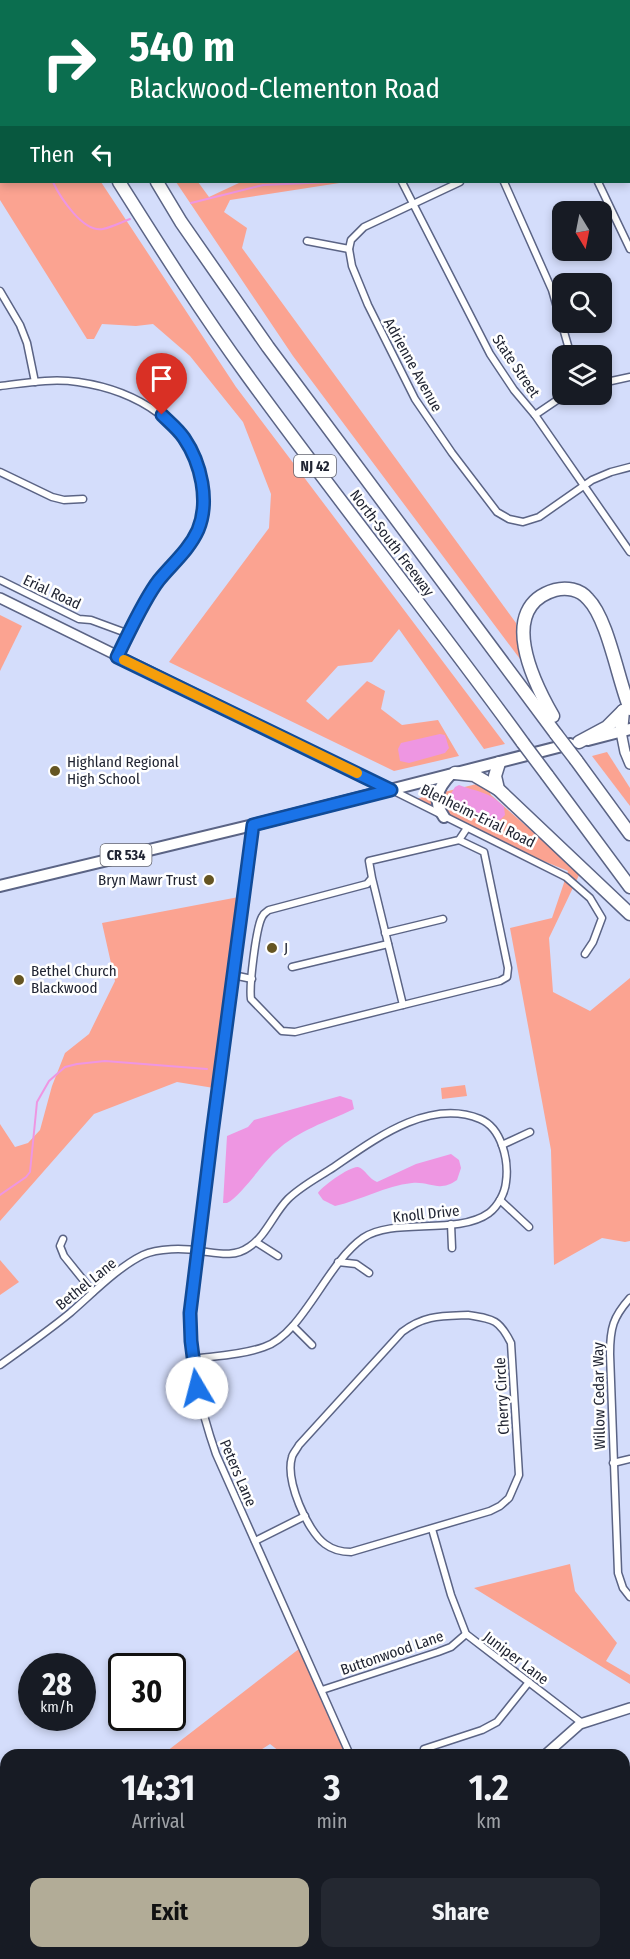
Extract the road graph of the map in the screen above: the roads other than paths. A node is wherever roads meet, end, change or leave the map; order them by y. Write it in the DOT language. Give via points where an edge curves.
graph roads {
  1 [pos="119,183"];
  2 [pos="158,183"];
  3 [pos="402,183"];
  4 [pos="458,183"];
  5 [pos="504,183"];
  6 [pos="598,183"];
  7 [pos="413,204"];
  8 [pos="307,241"];
  9 [pos="349,249"];
  10 [pos="630,249"];
  11 [pos="0,291"];
  12 [pos="568,345"];
  13 [pos="630,377"];
  14 [pos="35,381"];
  15 [pos="612,381"];
  16 [pos="0,386"];
  17 [pos="552,403"];
  18 [pos="535,415"];
  19 [pos="630,467"];
  20 [pos="0,472"];
  21 [pos="585,486"];
  22 [pos="83,499"];
  23 [pos="630,552"];
  24 [pos="0,580"];
  25 [pos="0,598"];
  26 [pos="129,634"];
  27 [pos="117,657"];
  28 [pos="626,710"];
  29 [pos="625,730"];
  30 [pos="559,733"];
  31 [pos="579,742"];
  32 [pos="499,763"];
  33 [pos="630,764"];
  34 [pos="453,774"];
  35 [pos="498,789"];
  36 [pos="391,790"];
  37 [pos="444,817"];
  38 [pos="253,825"];
  39 [pos="467,828"];
  40 [pos="630,834"];
  41 [pos="490,839"];
  42 [pos="459,840"];
  43 [pos="484,852"];
  44 [pos="372,878"];
  45 [pos="0,886"];
  46 [pos="630,887"];
  47 [pos="630,914"];
  48 [pos="443,919"];
  49 [pos="385,933"];
  50 [pos="388,944"];
  51 [pos="585,954"];
  52 [pos="292,968"];
  53 [pos="233,975"];
  54 [pos="252,979"];
  55 [pos="403,1005"];
  56 [pos="530,1132"];
  57 [pos="502,1145"];
  58 [pos="500,1200"];
  59 [pos="451,1224"];
  60 [pos="529,1227"];
  61 [pos="63,1239"];
  62 [pos="256,1242"];
  63 [pos="452,1248"];
  64 [pos="198,1250"];
  65 [pos="278,1256"];
  66 [pos="338,1262"];
  67 [pos="369,1273"];
  68 [pos="93,1292"];
  69 [pos="630,1298"];
  70 [pos="293,1326"];
  71 [pos="312,1345"];
  72 [pos="193,1359"];
  73 [pos="0,1365"];
  74 [pos="630,1459"];
  75 [pos="613,1463"];
  76 [pos="305,1516"];
  77 [pos="432,1529"];
  78 [pos="255,1541"];
  79 [pos="630,1597"];
  80 [pos="466,1634"];
  81 [pos="529,1682"];
  82 [pos="322,1690"];
  83 [pos="630,1708"];
  84 [pos="582,1723"];
  85 [pos="347,1749"];
  86 [pos="424,1749"];
  87 [pos="552,1749"];
  1 -- 46 [label="highway, North-South Freeway / NJ 42, bridge" via="246,375"];
  2 -- 30 [label="highway, North-South Freeway / NJ 42" via="274,356"];
  3 -- 7 [label="street, State Street"];
  4 -- 7 [label="street"];
  5 -- 12 [label="street" via="552,290"];
  6 -- 10 [label="street"];
  7 -- 9 [label="street" via="364,227 351,240"];
  7 -- 18 [label="street, State Street" via="490,354"];
  8 -- 9 [label="street"];
  9 -- 21 [label="street, Adrienne Avenue" via="352,266 415,399 497,512 523,522 539,517"];
  11 -- 14 [label="street" via="27,343"];
  13 -- 15 [label="street"];
  14 -- 16 [label="street"];
  14 -- 26 [label="street" via="77,382 139,400 175,428 196,459 203,501 198,529 158,581"];
  17 -- 18 [label="street"];
  18 -- 21 [label="street, State Street"];
  19 -- 21 [label="street" via="602,475"];
  20 -- 22 [label="street" via="52,497"];
  21 -- 23 [label="street, State Street"];
  24 -- 26 [label="street, Erial Road" via="79,619"];
  25 -- 27 [label="main road, Blenheim-Erial Road"];
  26 -- 27 [label="street"];
  27 -- 36 [label="main road, Blenheim-Erial Road"];
  28 -- 29 [label="highway"];
  28 -- 30 [label="highway" via="625,695 596,608 576,590 548,593 538,598 526,617 523,641 534,681"];
  28 -- 31 [label="highway" via="608,727"];
  29 -- 31 [label="main road, CR 534"];
  29 -- 33 [label="main road" via="625,752"];
  30 -- 40 [label="highway, North-South Freeway / NJ 42, bridge"];
  31 -- 32 [label="main road, CR 534"];
  32 -- 34 [label="main road, CR 534"];
  32 -- 35 [label="highway" via="495,776"];
  34 -- 35 [label="highway" via="474,776"];
  34 -- 36 [label="main road, CR 534"];
  34 -- 37 [label="main road" via="437,795"];
  35 -- 47 [label="highway"];
  36 -- 37 [label="street, Blenheim-Erial Road"];
  36 -- 38 [label="main road, CR 534"];
  37 -- 39 [label="street, Blenheim-Erial Road"];
  38 -- 45 [label="main road, CR 534"];
  38 -- 53 [label="street, Peters Lane"];
  39 -- 41 [label="street, Blenheim-Erial Road"];
  39 -- 42 [label="street"];
  41 -- 43 [label="street"];
  41 -- 51 [label="street, Blenheim-Erial Road" via="566,877 590,898 602,922"];
  42 -- 43 [label="street"];
  42 -- 44 [label="street" via="369,861"];
  43 -- 55 [label="street" via="507,977"];
  44 -- 49 [label="street"];
  44 -- 54 [label="street" via="367,884 263,914"];
  48 -- 49 [label="street"];
  49 -- 50 [label="street"];
  50 -- 52 [label="street"];
  50 -- 55 [label="street"];
  53 -- 54 [label="street"];
  53 -- 64 [label="street, Peters Lane"];
  54 -- 55 [label="street" via="251,999 287,1032"];
  56 -- 57 [label="street"];
  57 -- 58 [label="street" via="507,1175"];
  57 -- 62 [label="street" via="484,1121 467,1114 430,1115 401,1125 287,1200"];
  58 -- 59 [label="street, Knoll Drive" via="478,1219"];
  58 -- 60 [label="street"];
  59 -- 63 [label="street"];
  59 -- 66 [label="street, Knoll Drive" via="376,1232 364,1237"];
  61 -- 68 [label="street" via="60,1246 64,1256"];
  62 -- 64 [label="street" via="248,1249 227,1254"];
  62 -- 65 [label="street"];
  64 -- 68 [label="street, Bethel Lane" via="144,1255"];
  64 -- 72 [label="street, Peters Lane" via="190,1313"];
  66 -- 67 [label="street" via="356,1264"];
  66 -- 70 [label="street, Knoll Drive"];
  68 -- 73 [label="street, Bethel Lane"];
  69 -- 75 [label="street, Willow Cedar Way" via="614,1318 610,1335"];
  70 -- 71 [label="street"];
  70 -- 72 [label="street, Knoll Drive" via="266,1347"];
  72 -- 78 [label="street, Peters Lane" via="202,1413"];
  74 -- 75 [label="street, Willow Cedar Way"];
  75 -- 79 [label="street, Willow Cedar Way" via="618,1573 622,1588"];
  76 -- 77 [label="street, Cherry Circle" via="318,1538 340,1552"];
  76 -- 77 [label="street, Cherry Circle" via="293,1488 292,1457 402,1332 421,1319 438,1316 490,1319 504,1329 510,1343 519,1475 509,1498 500,1506"];
  76 -- 78 [label="street"];
  77 -- 80 [label="street, Juniper Lane"];
  78 -- 82 [label="street, Peters Lane"];
  80 -- 81 [label="street, Juniper Lane"];
  80 -- 82 [label="street, Buttonwood Lane" via="451,1647"];
  81 -- 84 [label="street, Juniper Lane"];
  81 -- 86 [label="street" via="497,1722"];
  82 -- 85 [label="street, Peters Lane"];
  83 -- 84 [label="main road"];
  84 -- 87 [label="main road"];
}
